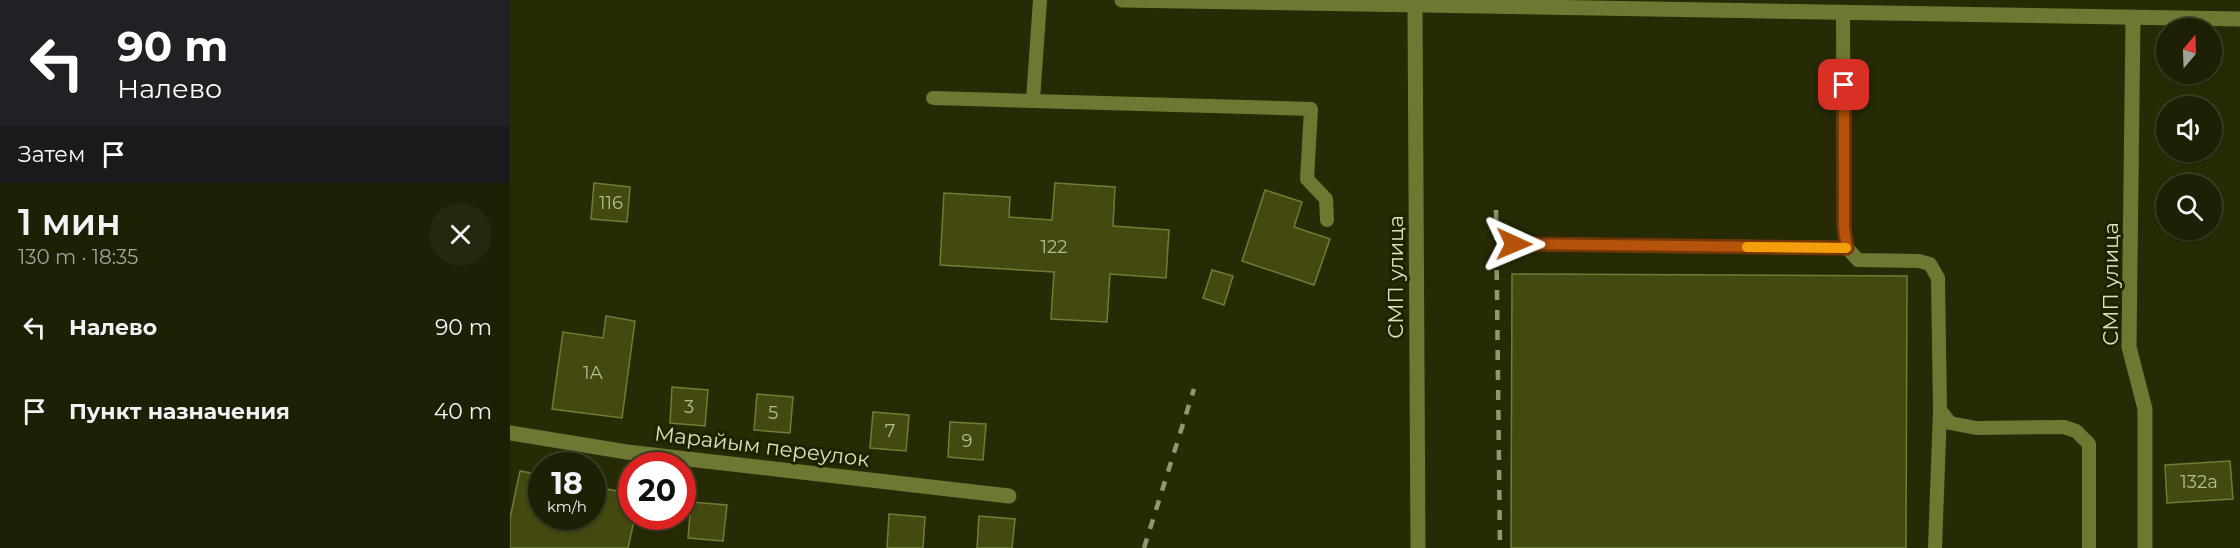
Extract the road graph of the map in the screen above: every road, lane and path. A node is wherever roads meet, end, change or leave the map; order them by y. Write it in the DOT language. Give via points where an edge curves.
graph roads {
  1 [pos="1040,0"];
  2 [pos="1122,0"];
  3 [pos="1221,2"];
  4 [pos="1602,5"];
  5 [pos="1415,6"];
  6 [pos="1843,13"];
  7 [pos="2133,18"];
  8 [pos="2240,19"];
  9 [pos="933,98"];
  10 [pos="1033,100"];
  11 [pos="1327,220"];
  12 [pos="1514,244"];
  13 [pos="1847,248"];
  14 [pos="1940,410"];
  15 [pos="510,433"];
  16 [pos="1009,496"];
  17 [pos="1418,548"];
  18 [pos="1935,548"];
  19 [pos="2089,548"];
  20 [pos="2145,548"];
  1 -- 10 [label="lane"];
  2 -- 3 [label="street"];
  3 -- 5 [label="street"];
  4 -- 5 [label="street"];
  4 -- 6 [label="street"];
  5 -- 17 [label="street, СМП улица"];
  6 -- 7 [label="street"];
  6 -- 13 [label="lane"];
  7 -- 8 [label="street"];
  7 -- 20 [label="street, СМП улица" via="2129,347 2145,409"];
  9 -- 10 [label="lane"];
  10 -- 11 [label="lane" via="1311,110 1307,179 1326,200"];
  12 -- 13 [label="lane"];
  13 -- 14 [label="lane" via="1858,260 1930,264 1938,278"];
  14 -- 18 [label="lane"];
  14 -- 19 [label="lane" via="1950,423 1976,428 2064,427 2076,431 2089,444"];
  15 -- 16 [label="street, Марайым переулок" via="627,452"];
}
